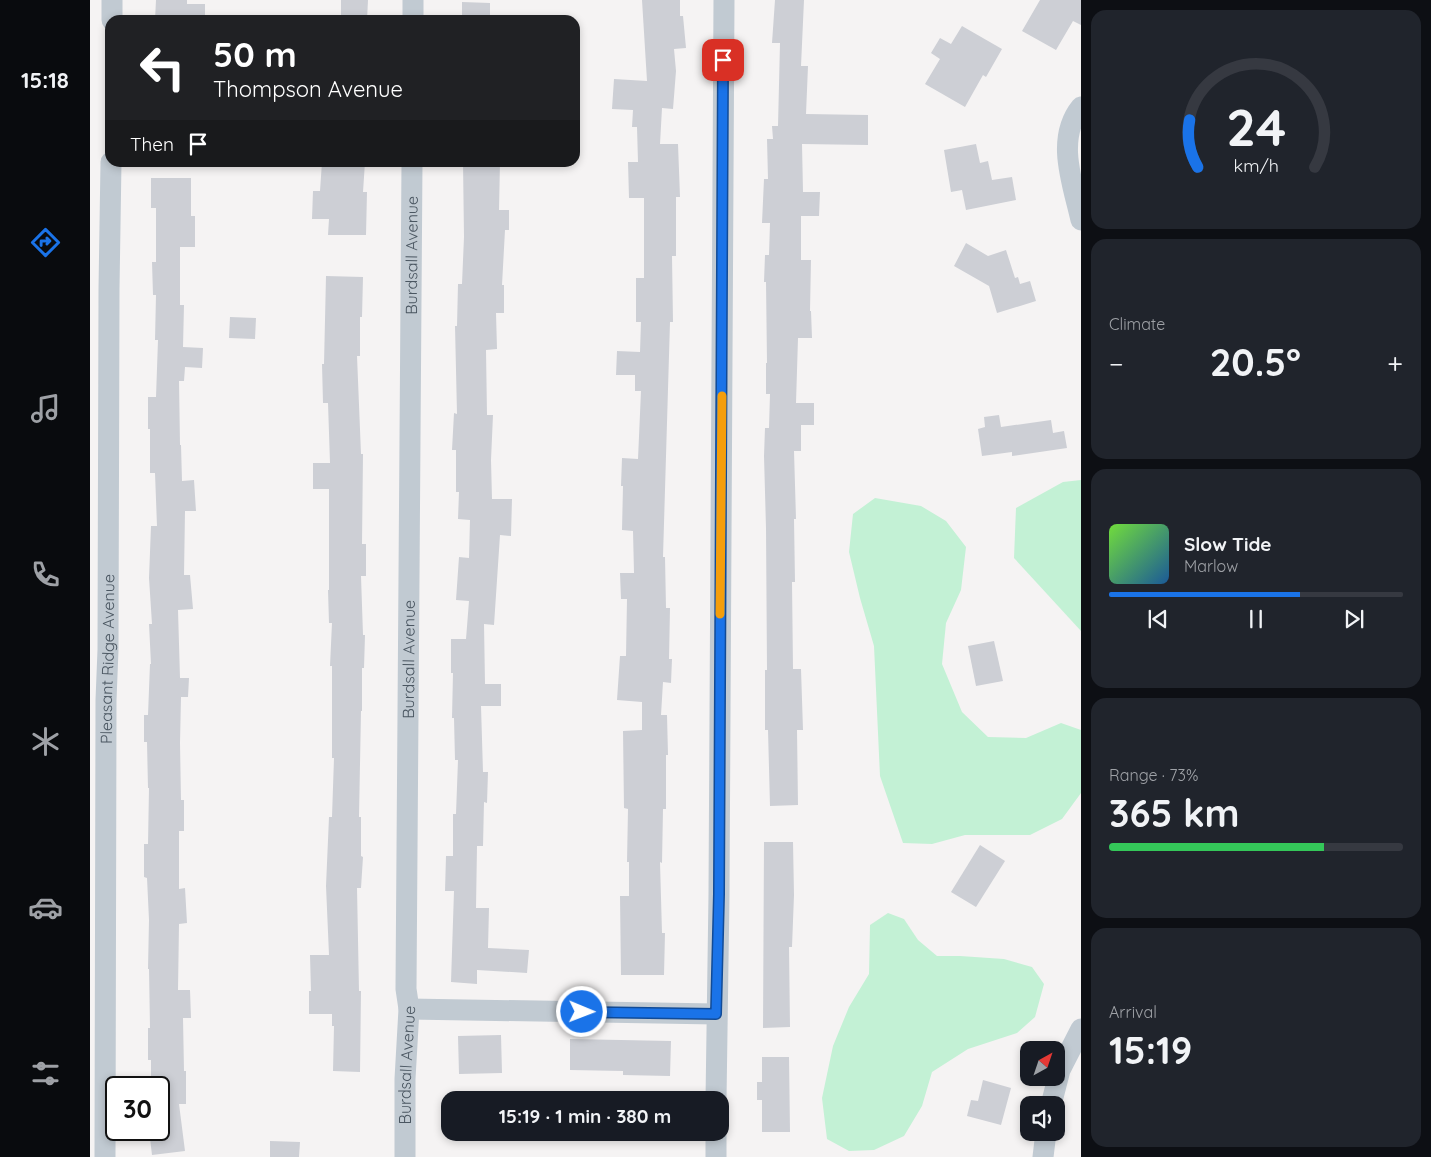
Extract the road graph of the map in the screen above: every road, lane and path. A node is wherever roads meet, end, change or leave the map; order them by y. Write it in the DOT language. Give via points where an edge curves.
graph roads {
  1 [pos="112,0"];
  2 [pos="413,0"];
  3 [pos="724,0"];
  4 [pos="112,15"];
  5 [pos="412,15"];
  6 [pos="1081,107"];
  7 [pos="111,167"];
  8 [pos="412,167"];
  9 [pos="1081,220"];
  10 [pos="409,1009"];
  11 [pos="716,1014"];
  12 [pos="1081,1029"];
  13 [pos="716,1091"];
  14 [pos="1053,1096"];
  15 [pos="716,1141"];
  16 [pos="1045,1141"];
  17 [pos="105,1157"];
  18 [pos="405,1157"];
  19 [pos="716,1157"];
  20 [pos="1043,1157"];
  1 -- 4 [label="street"];
  2 -- 5 [label="street"];
  3 -- 11 [label="street"];
  6 -- 9 [label="street" via="1066,142"];
  7 -- 17 [label="street, Pleasant Ridge Avenue"];
  8 -- 10 [label="street, Burdsall Avenue" via="406,979"];
  10 -- 11 [label="street"];
  10 -- 18 [label="street, Burdsall Avenue"];
  11 -- 13 [label="street"];
  12 -- 14 [label="street" via="1060,1070"];
  15 -- 19 [label="street"];
  16 -- 20 [label="street"];
}
